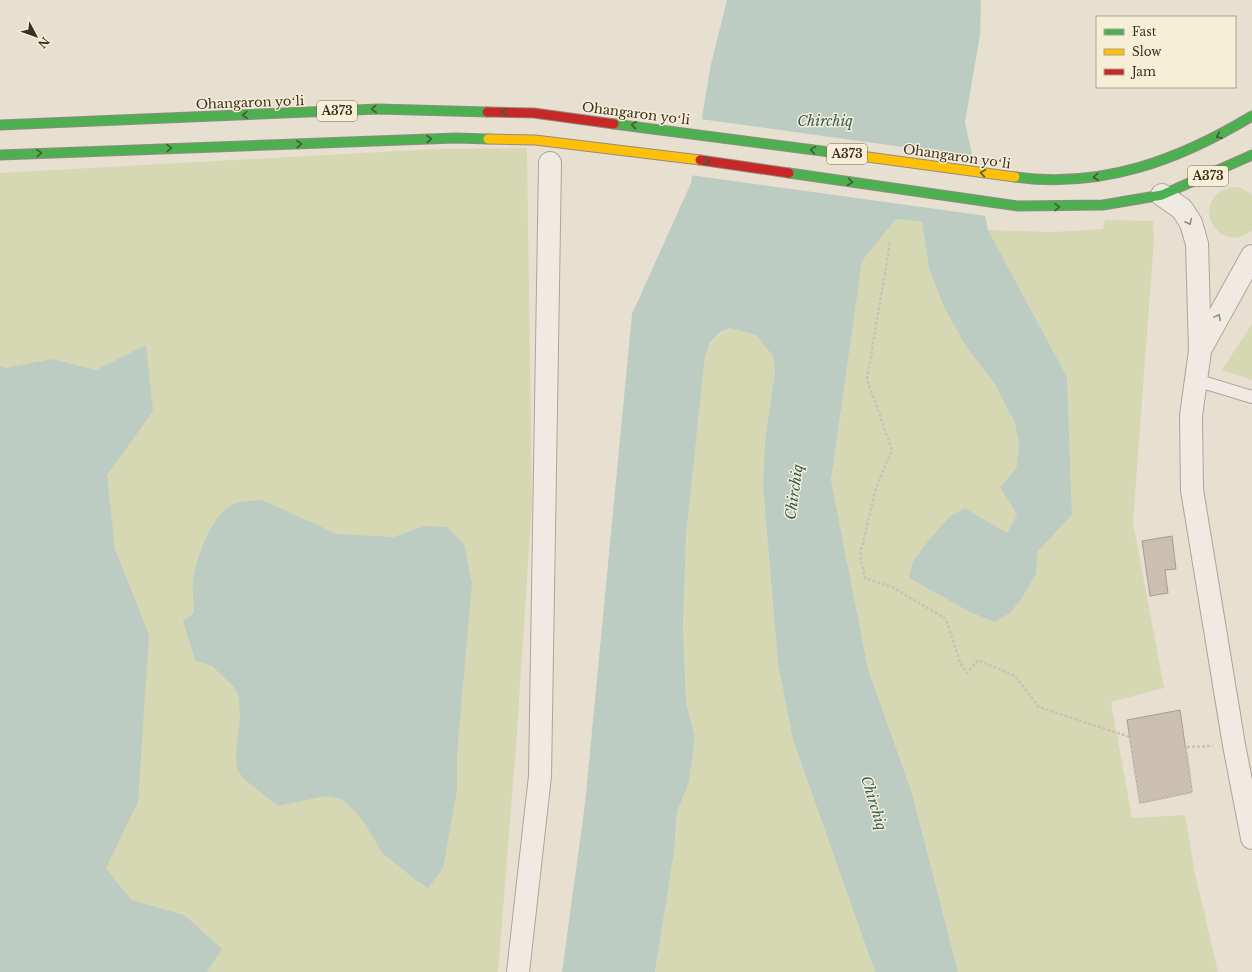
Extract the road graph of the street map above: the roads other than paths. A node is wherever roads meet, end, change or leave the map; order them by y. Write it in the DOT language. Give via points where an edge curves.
graph roads {
  1 [pos="1252,116"];
  2 [pos="0,125"];
  3 [pos="0,155"];
  4 [pos="1252,155"];
  5 [pos="550,164"];
  6 [pos="1162,195"];
  7 [pos="1252,256"];
  8 [pos="1200,351"];
  9 [pos="1196,380"];
  10 [pos="1252,397"];
  11 [pos="1252,838"];
  12 [pos="518,972"];
  1 -- 2 [label="highway, Ohangaron yoʻli / A373, one-way" via="1227,132 1176,157 1132,171 1100,177 1055,179 1022,178 534,113 378,109"];
  3 -- 6 [label="highway, A373, one-way" via="456,138 535,140 669,156 1018,206 1103,205"];
  4 -- 6 [label="highway, A373"];
  5 -- 12 [label="street" via="540,776"];
  6 -- 8 [label="street, one-way" via="1182,209 1191,223 1197,244"];
  8 -- 7 [label="street, one-way"];
  8 -- 9 [label="street"];
  9 -- 10 [label="lane"];
  9 -- 11 [label="street" via="1191,416 1192,490 1199,544"];
}
